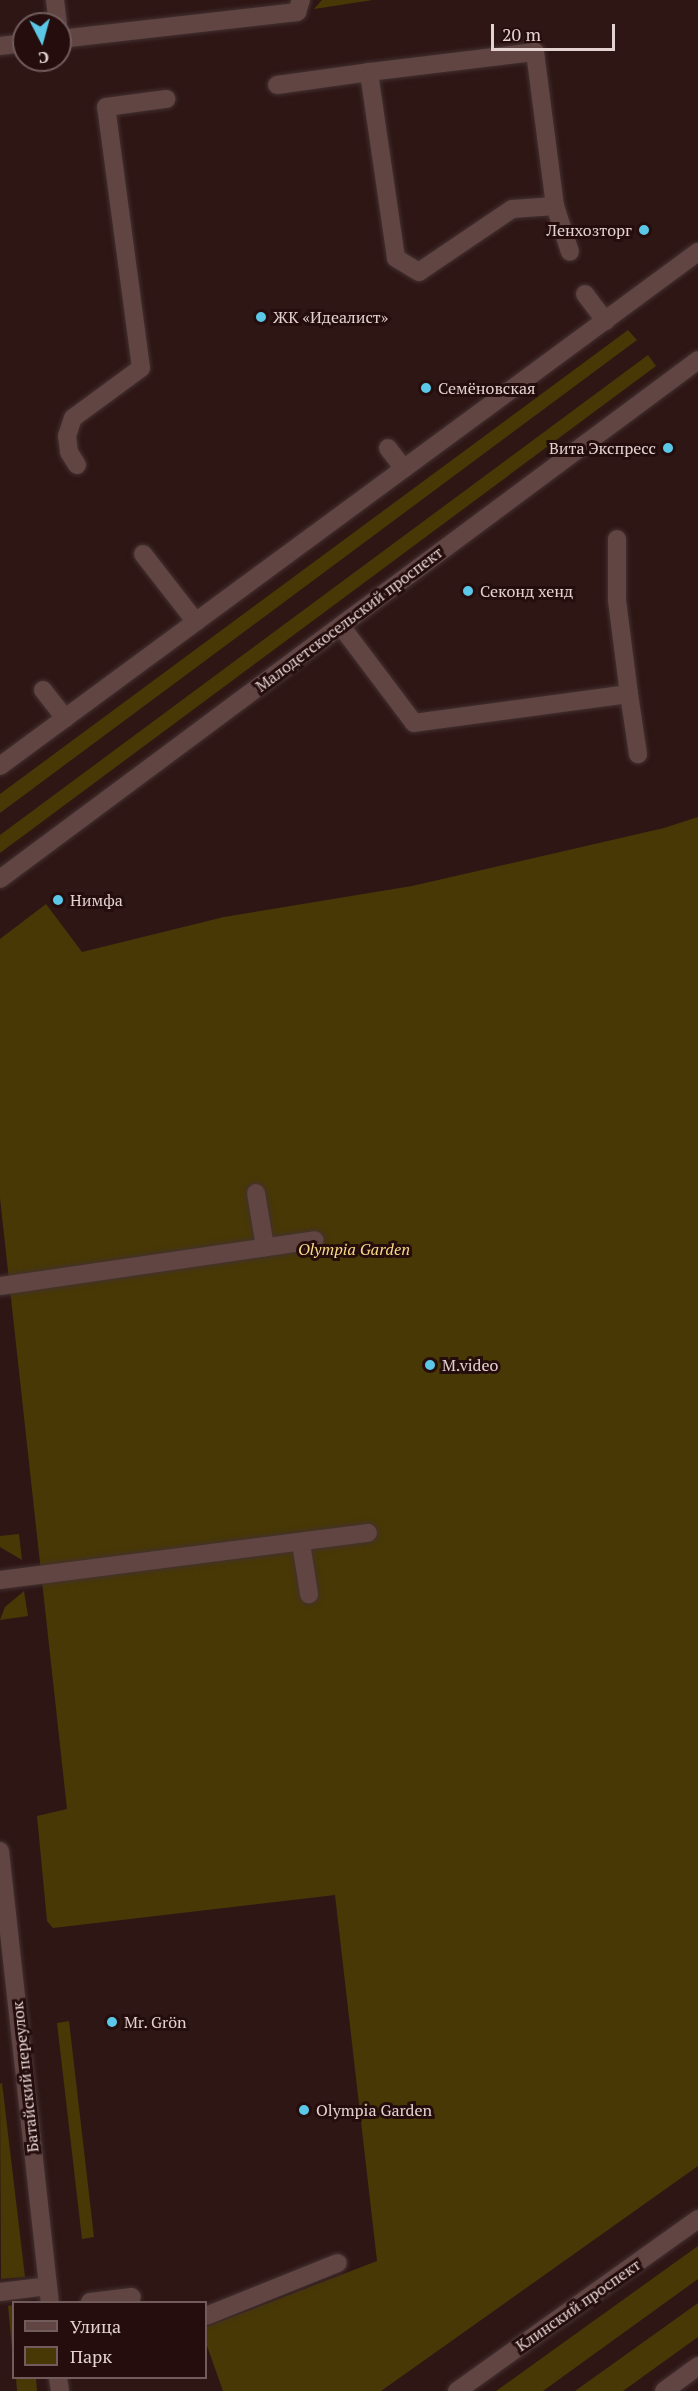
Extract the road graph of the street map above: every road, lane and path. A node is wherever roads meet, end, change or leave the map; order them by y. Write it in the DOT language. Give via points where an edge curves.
graph roads {
  1 [pos="301,0"];
  2 [pos="72,38"];
  3 [pos="369,72"];
  4 [pos="277,85"];
  5 [pos="166,99"];
  6 [pos="555,206"];
  7 [pos="570,252"];
  8 [pos="698,252"];
  9 [pos="585,294"];
  10 [pos="605,321"];
  11 [pos="698,360"];
  12 [pos="388,448"];
  13 [pos="77,465"];
  14 [pos="404,469"];
  15 [pos="616,539"];
  16 [pos="143,554"];
  17 [pos="196,622"];
  18 [pos="341,626"];
  19 [pos="43,690"];
  20 [pos="629,694"];
  21 [pos="65,718"];
  22 [pos="638,754"];
  23 [pos="0,766"];
  24 [pos="0,879"];
  25 [pos="256,1193"];
  26 [pos="315,1240"];
  27 [pos="265,1247"];
  28 [pos="0,1286"];
  29 [pos="368,1533"];
  30 [pos="301,1543"];
  31 [pos="0,1580"];
  32 [pos="309,1594"];
  33 [pos="0,1859"];
  34 [pos="698,2219"];
  35 [pos="338,2263"];
  36 [pos="0,2292"];
  37 [pos="49,2294"];
  38 [pos="132,2298"];
  39 [pos="100,2301"];
  40 [pos="207,2316"];
  41 [pos="698,2366"];
  42 [pos="457,2391"];
  43 [pos="664,2391"];
  1 -- 2 [label="street" via="297,12"];
  3 -- 4 [label="street"];
  3 -- 6 [label="street" via="535,52"];
  3 -- 6 [label="street" via="396,258 419,272 512,209"];
  5 -- 13 [label="street" via="106,107 141,368 73,418 69,452"];
  6 -- 7 [label="street"];
  8 -- 10 [label="street"];
  9 -- 10 [label="street"];
  10 -- 14 [label="street"];
  11 -- 18 [label="street, Малодетскосельский проспект"];
  12 -- 14 [label="street"];
  14 -- 17 [label="street"];
  15 -- 20 [label="street" via="617,600"];
  16 -- 17 [label="street"];
  17 -- 21 [label="street"];
  18 -- 20 [label="street" via="414,723"];
  18 -- 24 [label="street, Малодетскосельский проспект"];
  19 -- 21 [label="street"];
  20 -- 22 [label="street"];
  21 -- 23 [label="street"];
  25 -- 27 [label="street"];
  26 -- 27 [label="street"];
  27 -- 28 [label="street"];
  29 -- 30 [label="street"];
  30 -- 31 [label="street"];
  30 -- 32 [label="street"];
  33 -- 37 [label="street, Батайский переулок"];
  34 -- 42 [label="street, Клинский проспект"];
  35 -- 40 [label="street"];
  36 -- 37 [label="street"];
  38 -- 39 [label="street"];
  41 -- 43 [label="street"];
}
